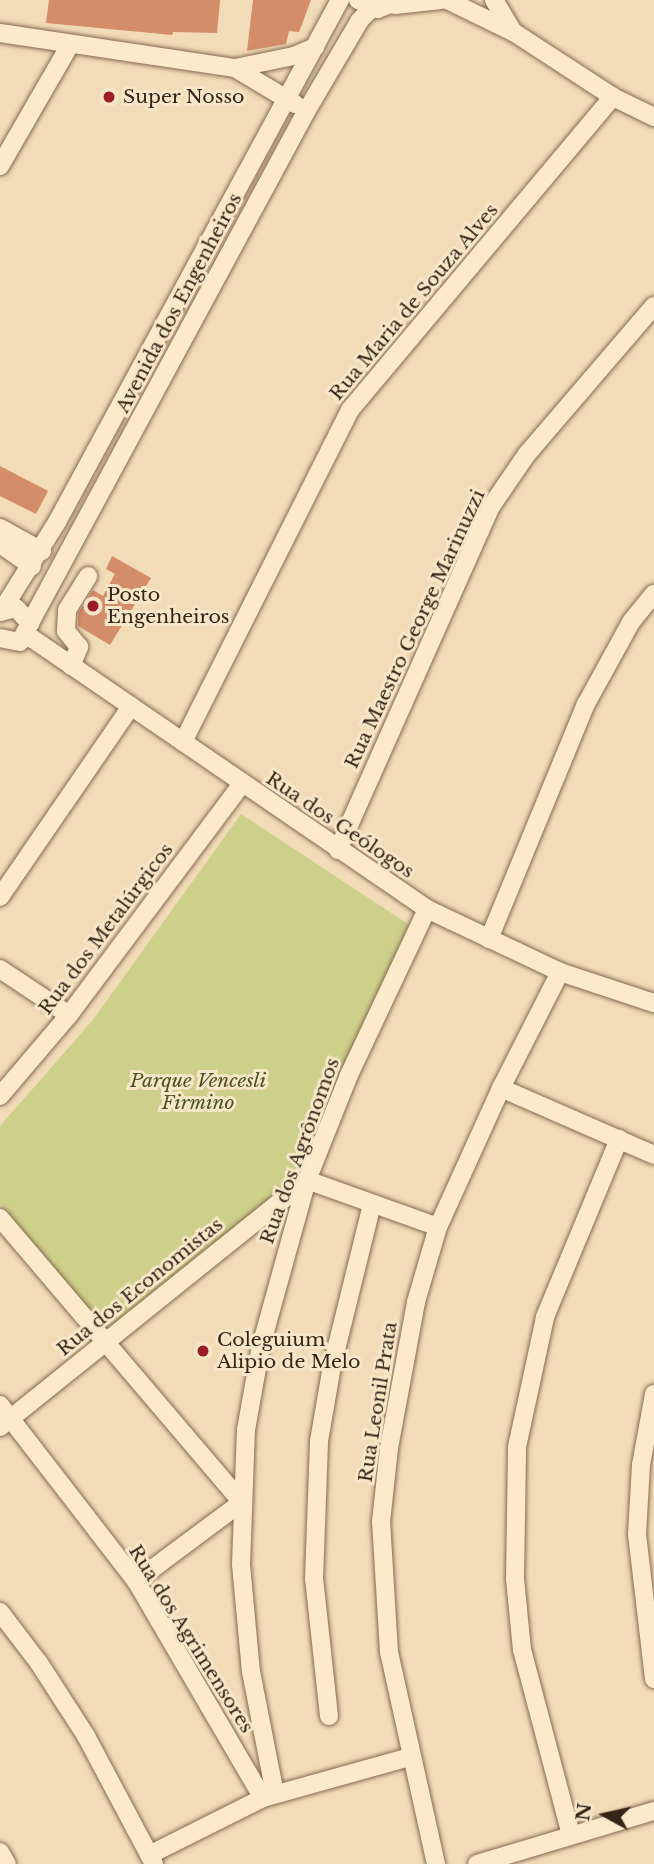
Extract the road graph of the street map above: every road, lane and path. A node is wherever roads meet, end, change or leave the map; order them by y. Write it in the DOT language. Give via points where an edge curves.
graph roads {
  1 [pos="340,0"];
  2 [pos="440,0"];
  3 [pos="447,0"];
  4 [pos="494,0"];
  5 [pos="397,2"];
  6 [pos="365,4"];
  7 [pos="0,33"];
  8 [pos="515,33"];
  9 [pos="70,45"];
  10 [pos="315,47"];
  11 [pos="235,68"];
  12 [pos="613,97"];
  13 [pos="286,99"];
  14 [pos="307,110"];
  15 [pos="654,117"];
  16 [pos="0,166"];
  17 [pos="654,306"];
  18 [pos="57,522"];
  19 [pos="0,528"];
  20 [pos="79,533"];
  21 [pos="0,544"];
  22 [pos="42,551"];
  23 [pos="32,566"];
  24 [pos="88,576"];
  25 [pos="654,594"];
  26 [pos="0,612"];
  27 [pos="17,635"];
  28 [pos="0,660"];
  29 [pos="71,666"];
  30 [pos="130,708"];
  31 [pos="183,742"];
  32 [pos="242,784"];
  33 [pos="338,850"];
  34 [pos="0,897"];
  35 [pos="427,909"];
  36 [pos="489,939"];
  37 [pos="0,969"];
  38 [pos="561,972"];
  39 [pos="653,1000"];
  40 [pos="69,1014"];
  41 [pos="500,1088"];
  42 [pos="0,1096"];
  43 [pos="619,1139"];
  44 [pos="654,1155"];
  45 [pos="307,1180"];
  46 [pos="372,1204"];
  47 [pos="0,1218"];
  48 [pos="438,1227"];
  49 [pos="106,1342"];
  50 [pos="654,1394"];
  51 [pos="4,1417"];
  52 [pos="242,1502"];
  53 [pos="136,1581"];
  54 [pos="0,1612"];
  55 [pos="654,1679"];
  56 [pos="329,1716"];
  57 [pos="410,1757"];
  58 [pos="269,1796"];
  59 [pos="654,1811"];
  60 [pos="571,1835"];
  61 [pos="0,1852"];
  62 [pos="152,1860"];
  63 [pos="7,1864"];
  64 [pos="436,1864"];
  65 [pos="477,1864"];
  1 -- 10 [label="street, Avenida dos Engenheiros"];
  2 -- 5 [label="street"];
  3 -- 8 [label="street"];
  4 -- 8 [label="street"];
  5 -- 6 [label="street"];
  6 -- 14 [label="street, Avenida dos Engenheiros"];
  7 -- 9 [label="street"];
  8 -- 12 [label="street"];
  9 -- 11 [label="street"];
  9 -- 16 [label="street"];
  10 -- 11 [label="street"];
  10 -- 13 [label="street, Avenida dos Engenheiros"];
  11 -- 13 [label="street"];
  12 -- 15 [label="street"];
  12 -- 31 [label="street, Rua Maria de Souza Alves" via="350,410"];
  13 -- 14 [label="street"];
  13 -- 18 [label="street, Avenida dos Engenheiros"];
  14 -- 20 [label="street, Avenida dos Engenheiros"];
  17 -- 33 [label="street, Rua Maestro George Marinuzzi" via="527,454 490,508"];
  18 -- 20 [label="street"];
  18 -- 22 [label="street, Avenida dos Engenheiros"];
  19 -- 22 [label="street"];
  20 -- 27 [label="street, Avenida dos Engenheiros"];
  21 -- 23 [label="street"];
  22 -- 23 [label="street, Avenida dos Engenheiros"];
  23 -- 26 [label="street, Avenida dos Engenheiros"];
  24 -- 29 [label="street" via="67,610 66,631 79,647"];
  25 -- 36 [label="street" via="631,622 586,704"];
  26 -- 27 [label="street, Rua dos Geólogos" via="16,608"];
  27 -- 28 [label="street, Avenida dos Engenheiros"];
  27 -- 29 [label="street, Rua dos Geólogos"];
  29 -- 30 [label="street, Rua dos Geólogos"];
  30 -- 31 [label="street, Rua dos Geólogos"];
  30 -- 34 [label="street"];
  31 -- 32 [label="street, Rua dos Geólogos"];
  32 -- 33 [label="street, Rua dos Geólogos"];
  32 -- 40 [label="street, Rua dos Metalúrgicos"];
  33 -- 35 [label="street, Rua dos Geólogos"];
  35 -- 36 [label="street, Rua dos Geólogos"];
  35 -- 45 [label="street, Rua dos Agrônomos" via="349,1075"];
  36 -- 38 [label="street, Rua dos Geólogos"];
  37 -- 40 [label="street"];
  38 -- 39 [label="street, Rua dos Geólogos"];
  38 -- 41 [label="street, Rua Leonil Prata"];
  40 -- 42 [label="street, Rua dos Metalúrgicos"];
  41 -- 43 [label="street"];
  41 -- 48 [label="street, Rua Leonil Prata"];
  43 -- 44 [label="street"];
  43 -- 60 [label="street" via="545,1317 517,1447 515,1580 522,1650"];
  45 -- 46 [label="street"];
  45 -- 49 [label="street, Rua dos Economistas"];
  45 -- 52 [label="street, Rua dos Agrônomos" via="261,1346 246,1430"];
  46 -- 48 [label="street"];
  46 -- 56 [label="street" via="332,1366 319,1441 314,1579"];
  47 -- 49 [label="street"];
  48 -- 57 [label="street, Rua Leonil Prata" via="400,1378 381,1522 389,1652"];
  49 -- 51 [label="street, Rua dos Economistas"];
  49 -- 52 [label="street"];
  50 -- 55 [label="street" via="641,1465 637,1534"];
  51 -- 53 [label="street, Rua dos Agrimensores"];
  52 -- 53 [label="street"];
  52 -- 58 [label="street, Rua dos Agrônomos" via="241,1565"];
  53 -- 58 [label="street, Rua dos Agrimensores"];
  54 -- 62 [label="street" via="86,1736"];
  57 -- 58 [label="street"];
  57 -- 64 [label="street, Rua Leonil Prata"];
  58 -- 62 [label="street"];
  59 -- 60 [label="street"];
  60 -- 65 [label="street"];
  61 -- 63 [label="street"];
}
